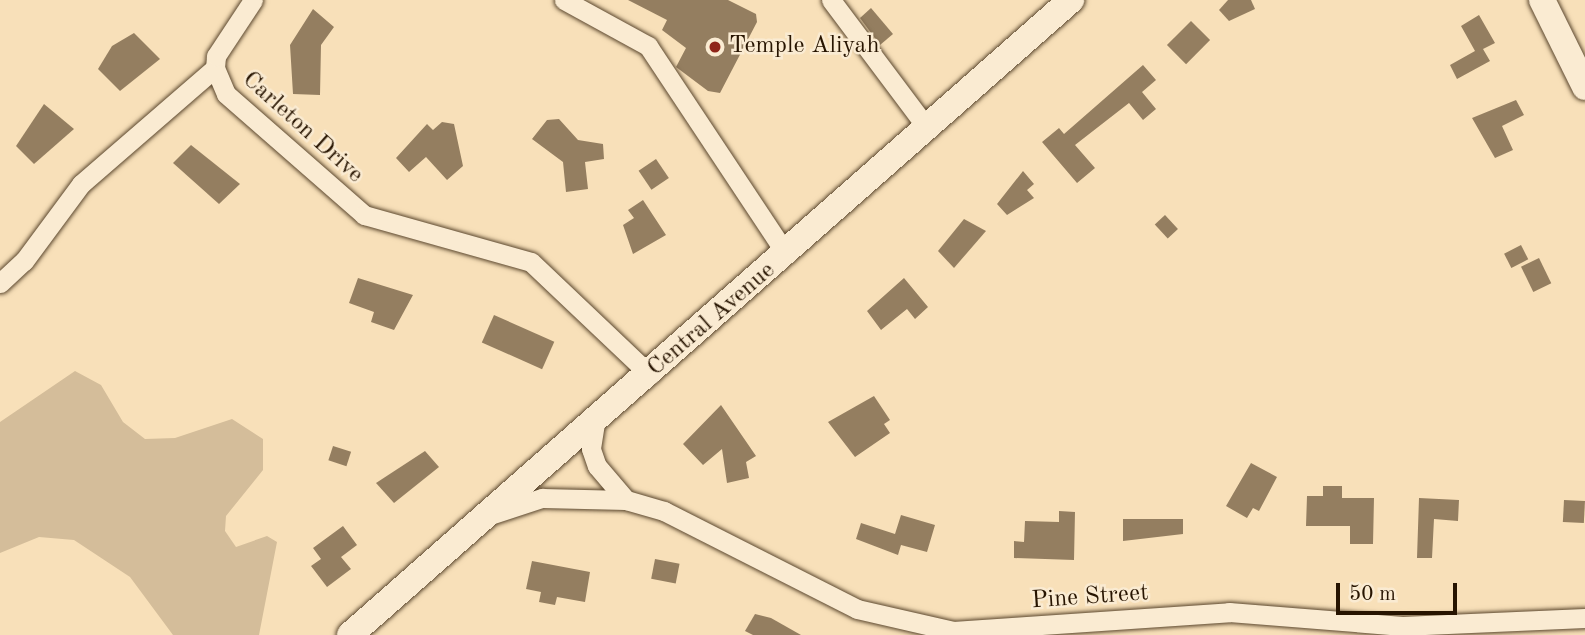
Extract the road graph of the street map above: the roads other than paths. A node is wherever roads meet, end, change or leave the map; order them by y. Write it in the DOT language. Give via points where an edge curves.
graph roads {
  1 [pos="253,0"];
  2 [pos="564,0"];
  3 [pos="831,0"];
  4 [pos="1071,0"];
  5 [pos="1542,0"];
  6 [pos="215,68"];
  7 [pos="1585,87"];
  8 [pos="928,129"];
  9 [pos="786,254"];
  10 [pos="0,283"];
  11 [pos="650,375"];
  12 [pos="595,423"];
  13 [pos="626,500"];
  14 [pos="492,514"];
  15 [pos="1585,618"];
  16 [pos="350,635"];
  1 -- 6 [label="street" via="216,56"];
  2 -- 9 [label="street" via="648,46"];
  3 -- 8 [label="street"];
  4 -- 8 [label="main road, Central Avenue"];
  5 -- 7 [label="main road"];
  6 -- 10 [label="street" via="81,184 24,261"];
  6 -- 11 [label="street, Carleton Drive" via="226,94 355,209 388,227 531,262"];
  8 -- 9 [label="main road, Central Avenue"];
  9 -- 11 [label="main road, Central Avenue"];
  11 -- 12 [label="main road, Central Avenue"];
  12 -- 13 [label="street" via="591,449 597,466"];
  12 -- 14 [label="main road, Central Avenue"];
  13 -- 14 [label="street, Pine Street" via="542,498"];
  13 -- 15 [label="street, Pine Street" via="664,511 857,609 953,631 1228,612 1402,626"];
  14 -- 16 [label="main road, Central Avenue"];
}
